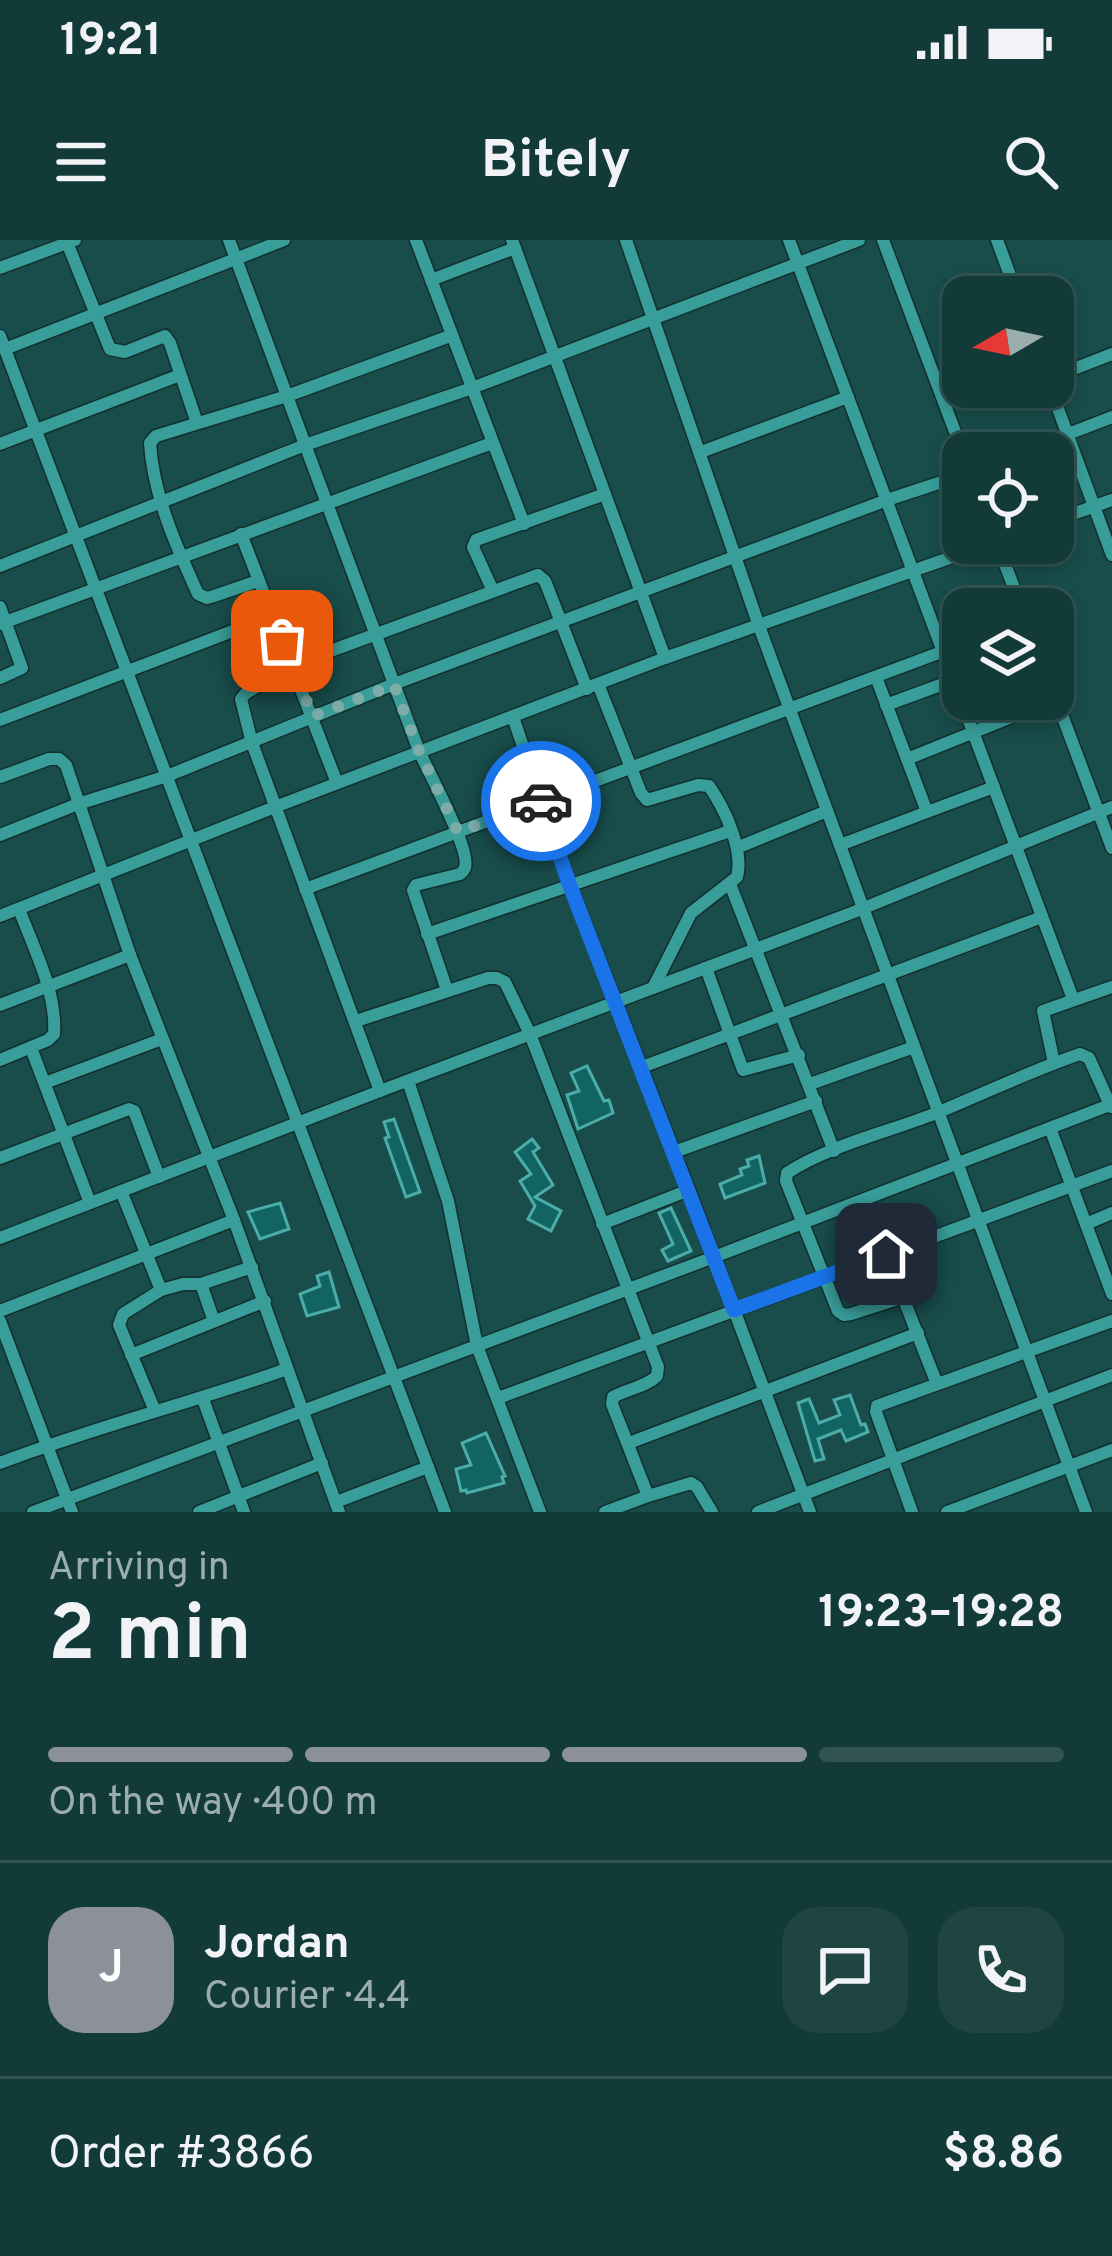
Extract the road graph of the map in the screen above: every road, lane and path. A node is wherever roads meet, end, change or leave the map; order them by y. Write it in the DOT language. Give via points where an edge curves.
graph roads {
  1 [pos="229,240"];
  2 [pos="284,240"];
  3 [pos="416,240"];
  4 [pos="626,240"];
  5 [pos="789,240"];
  6 [pos="859,240"];
  7 [pos="883,240"];
  8 [pos="998,240"];
  9 [pos="69,241"];
  10 [pos="514,244"];
  11 [pos="236,258"];
  12 [pos="797,262"];
  13 [pos="0,268"];
  14 [pos="1011,276"];
  15 [pos="431,280"];
  16 [pos="96,314"];
  17 [pos="654,318"];
  18 [pos="450,336"];
  19 [pos="3,342"];
  20 [pos="1112,354"];
  21 [pos="555,356"];
  22 [pos="1074,369"];
  23 [pos="180,375"];
  24 [pos="472,388"];
  25 [pos="287,396"];
  26 [pos="848,397"];
  27 [pos="1112,417"];
  28 [pos="197,422"];
  29 [pos="37,430"];
  30 [pos="955,432"];
  31 [pos="1072,432"];
  32 [pos="492,443"];
  33 [pos="0,445"];
  34 [pos="305,445"];
  35 [pos="701,452"];
  36 [pos="1074,453"];
  37 [pos="942,482"];
  38 [pos="605,494"];
  39 [pos="162,500"];
  40 [pos="886,500"];
  41 [pos="1112,500"];
  42 [pos="327,504"];
  43 [pos="1094,507"];
  44 [pos="1074,514"];
  45 [pos="524,524"];
  46 [pos="241,534"];
  47 [pos="77,536"];
  48 [pos="1112,555"];
  49 [pos="181,556"];
  50 [pos="736,557"];
  51 [pos="942,560"];
  52 [pos="0,566"];
  53 [pos="913,570"];
  54 [pos="259,581"];
  55 [pos="97,587"];
  56 [pos="493,591"];
  57 [pos="642,593"];
  58 [pos="0,607"];
  59 [pos="272,616"];
  60 [pos="3,622"];
  61 [pos="561,623"];
  62 [pos="759,626"];
  63 [pos="375,634"];
  64 [pos="942,648"];
  65 [pos="942,651"];
  66 [pos="665,658"];
  67 [pos="292,665"];
  68 [pos="128,671"];
  69 [pos="0,677"];
  70 [pos="876,677"];
  71 [pos="942,684"];
  72 [pos="394,685"];
  73 [pos="592,687"];
  74 [pos="886,705"];
  75 [pos="790,710"];
  76 [pos="313,716"];
  77 [pos="513,717"];
  78 [pos="0,720"];
  79 [pos="969,720"];
  80 [pos="1003,720"];
  81 [pos="1065,720"];
  82 [pos="974,734"];
  83 [pos="252,742"];
  84 [pos="419,751"];
  85 [pos="907,759"];
  86 [pos="630,769"];
  87 [pos="2,771"];
  88 [pos="167,776"];
  89 [pos="337,783"];
  90 [pos="994,788"];
  91 [pos="542,800"];
  92 [pos="78,804"];
  93 [pos="275,807"];
  94 [pos="1105,809"];
  95 [pos="827,811"];
  96 [pos="927,812"];
  97 [pos="730,831"];
  98 [pos="458,832"];
  99 [pos="0,835"];
  100 [pos="192,841"];
  101 [pos="839,845"];
  102 [pos="1016,846"];
  103 [pos="739,847"];
  104 [pos="1112,848"];
  105 [pos="102,877"];
  106 [pos="730,884"];
  107 [pos="570,886"];
  108 [pos="304,889"];
  109 [pos="19,909"];
  110 [pos="863,909"];
  111 [pos="0,916"];
  112 [pos="1042,917"];
  113 [pos="427,934"];
  114 [pos="757,949"];
  115 [pos="130,955"];
  116 [pos="706,968"];
  117 [pos="888,975"];
  118 [pos="48,987"];
  119 [pos="1112,987"];
  120 [pos="653,988"];
  121 [pos="447,990"];
  122 [pos="1073,999"];
  123 [pos="616,1003"];
  124 [pos="0,1005"];
  125 [pos="783,1015"];
  126 [pos="356,1022"];
  127 [pos="530,1034"];
  128 [pos="728,1035"];
  129 [pos="162,1039"];
  130 [pos="914,1047"];
  131 [pos="31,1048"];
  132 [pos="799,1055"];
  133 [pos="0,1060"];
  134 [pos="1054,1063"];
  135 [pos="642,1067"];
  136 [pos="408,1081"];
  137 [pos="45,1084"];
  138 [pos="810,1084"];
  139 [pos="380,1091"];
  140 [pos="816,1101"];
  141 [pos="1111,1106"];
  142 [pos="937,1112"];
  143 [pos="298,1124"];
  144 [pos="1050,1128"];
  145 [pos="64,1134"];
  146 [pos="834,1151"];
  147 [pos="674,1152"];
  148 [pos="0,1158"];
  149 [pos="208,1158"];
  150 [pos="958,1164"];
  151 [pos="1112,1171"];
  152 [pos="159,1177"];
  153 [pos="1071,1187"];
  154 [pos="689,1190"];
  155 [pos="121,1191"];
  156 [pos="90,1203"];
  157 [pos="1112,1213"];
  158 [pos="234,1220"];
  159 [pos="978,1222"];
  160 [pos="804,1223"];
  161 [pos="602,1224"];
  162 [pos="1086,1224"];
  163 [pos="0,1238"];
  164 [pos="147,1253"];
  165 [pos="886,1254"];
  166 [pos="714,1257"];
  167 [pos="1106,1260"];
  168 [pos="252,1267"];
  169 [pos="826,1278"];
  170 [pos="201,1284"];
  171 [pos="161,1290"];
  172 [pos="627,1290"];
  173 [pos="1112,1294"];
  174 [pos="904,1297"];
  175 [pos="265,1301"];
  176 [pos="734,1310"];
  177 [pos="0,1311"];
  178 [pos="0,1321"];
  179 [pos="214,1321"];
  180 [pos="1112,1321"];
  181 [pos="918,1333"];
  182 [pos="647,1343"];
  183 [pos="477,1346"];
  184 [pos="1028,1351"];
  185 [pos="131,1355"];
  186 [pos="287,1369"];
  187 [pos="1112,1375"];
  188 [pos="394,1376"];
  189 [pos="937,1384"];
  190 [pos="763,1391"];
  191 [pos="498,1398"];
  192 [pos="203,1399"];
  193 [pos="1045,1400"];
  194 [pos="302,1410"];
  195 [pos="154,1411"];
  196 [pos="217,1442"];
  197 [pos="629,1442"];
  198 [pos="48,1445"];
  199 [pos="1112,1450"];
  200 [pos="893,1461"];
  201 [pos="0,1463"];
  202 [pos="322,1463"];
  203 [pos="1068,1466"];
  204 [pos="428,1467"];
  205 [pos="804,1495"];
  206 [pos="648,1496"];
  207 [pos="239,1498"];
  208 [pos="70,1505"];
  209 [pos="338,1507"];
  210 [pos="33,1512"];
  211 [pos="200,1512"];
  212 [pos="244,1512"];
  213 [pos="445,1512"];
  214 [pos="540,1512"];
  215 [pos="605,1512"];
  216 [pos="712,1512"];
  217 [pos="758,1512"];
  218 [pos="810,1512"];
  219 [pos="911,1512"];
  220 [pos="947,1512"];
  221 [pos="1086,1512"];
  1 -- 11 [label="street"];
  2 -- 11 [label="street"];
  3 -- 15 [label="street"];
  4 -- 17 [label="street"];
  5 -- 12 [label="street"];
  6 -- 12 [label="street"];
  7 -- 30 [label="street"];
  8 -- 14 [label="street"];
  9 -- 13 [label="street"];
  9 -- 16 [label="street"];
  10 -- 15 [label="street"];
  10 -- 21 [label="street"];
  11 -- 16 [label="street"];
  11 -- 25 [label="street"];
  12 -- 17 [label="street"];
  12 -- 26 [label="street"];
  15 -- 18 [label="street"];
  16 -- 19 [label="street"];
  16 -- 23 [label="street" via="118,353 165,336"];
  17 -- 21 [label="street"];
  17 -- 35 [label="street"];
  18 -- 24 [label="street"];
  18 -- 25 [label="street"];
  19 -- 29 [label="street"];
  20 -- 22 [label="street"];
  21 -- 24 [label="street"];
  21 -- 38 [label="street"];
  23 -- 28 [label="street"];
  23 -- 29 [label="street"];
  24 -- 32 [label="street"];
  24 -- 34 [label="street"];
  25 -- 28 [label="street"];
  25 -- 34 [label="street"];
  26 -- 35 [label="street"];
  26 -- 40 [label="street"];
  27 -- 31 [label="street"];
  28 -- 39 [label="street" via="150,443"];
  29 -- 33 [label="street"];
  29 -- 47 [label="street"];
  32 -- 42 [label="street"];
  32 -- 45 [label="street"];
  34 -- 39 [label="street"];
  34 -- 42 [label="street"];
  35 -- 50 [label="street"];
  36 -- 43 [label="street"];
  37 -- 40 [label="street"];
  38 -- 45 [label="street"];
  38 -- 57 [label="street"];
  39 -- 47 [label="street"];
  39 -- 49 [label="street"];
  40 -- 50 [label="street"];
  40 -- 53 [label="street"];
  41 -- 43 [label="street"];
  42 -- 46 [label="street"];
  42 -- 63 [label="street"];
  43 -- 44 [label="street"];
  43 -- 48 [label="street"];
  45 -- 56 [label="street" via="476,540"];
  46 -- 49 [label="street"];
  46 -- 54 [label="street"];
  47 -- 52 [label="street"];
  47 -- 55 [label="street"];
  49 -- 54 [label="street" via="207,598"];
  49 -- 55 [label="street"];
  50 -- 57 [label="street"];
  50 -- 62 [label="street"];
  51 -- 53 [label="street"];
  53 -- 62 [label="street"];
  53 -- 64 [label="street"];
  54 -- 59 [label="street"];
  55 -- 60 [label="street"];
  55 -- 68 [label="street"];
  56 -- 61 [label="street" via="538,575"];
  56 -- 63 [label="street"];
  57 -- 61 [label="street"];
  57 -- 66 [label="street"];
  58 -- 60 [label="street"];
  59 -- 67 [label="street"];
  59 -- 68 [label="street"];
  60 -- 69 [label="street" via="22,668"];
  61 -- 72 [label="street"];
  61 -- 73 [label="street"];
  62 -- 66 [label="street"];
  62 -- 75 [label="street"];
  63 -- 67 [label="street"];
  63 -- 72 [label="street"];
  65 -- 70 [label="street"];
  66 -- 73 [label="street"];
  67 -- 76 [label="street"];
  67 -- 83 [label="street" via="242,699"];
  68 -- 78 [label="street"];
  68 -- 88 [label="street"];
  70 -- 74 [label="street"];
  70 -- 75 [label="street"];
  71 -- 74 [label="street"];
  72 -- 76 [label="street"];
  72 -- 84 [label="street"];
  73 -- 77 [label="street"];
  73 -- 86 [label="street"];
  74 -- 85 [label="street"];
  75 -- 86 [label="street"];
  75 -- 95 [label="street"];
  76 -- 83 [label="street"];
  76 -- 89 [label="street"];
  77 -- 84 [label="street"];
  77 -- 91 [label="street"];
  79 -- 82 [label="street"];
  80 -- 82 [label="street"];
  81 -- 94 [label="street"];
  82 -- 85 [label="street"];
  82 -- 90 [label="street"];
  83 -- 88 [label="street"];
  83 -- 93 [label="street"];
  84 -- 89 [label="street"];
  84 -- 98 [label="street"];
  85 -- 96 [label="street"];
  86 -- 91 [label="street"];
  86 -- 97 [label="street" via="647,800 709,786"];
  87 -- 92 [label="street" via="59,759"];
  88 -- 92 [label="street"];
  88 -- 100 [label="street"];
  89 -- 93 [label="street"];
  90 -- 96 [label="street"];
  90 -- 102 [label="street"];
  91 -- 98 [label="street"];
  91 -- 107 [label="street"];
  92 -- 99 [label="street"];
  92 -- 105 [label="street"];
  93 -- 100 [label="street"];
  93 -- 108 [label="street"];
  94 -- 102 [label="street"];
  94 -- 104 [label="street"];
  95 -- 101 [label="street"];
  95 -- 103 [label="street"];
  96 -- 101 [label="street"];
  97 -- 103 [label="street"];
  97 -- 107 [label="street"];
  98 -- 108 [label="street"];
  98 -- 113 [label="street" via="465,870 412,890"];
  100 -- 105 [label="street"];
  100 -- 143 [label="street"];
  101 -- 110 [label="street"];
  102 -- 110 [label="street"];
  102 -- 112 [label="street"];
  103 -- 106 [label="street" via="740,870"];
  105 -- 109 [label="street"];
  105 -- 115 [label="street"];
  106 -- 114 [label="street"];
  106 -- 120 [label="street" via="692,913"];
  107 -- 113 [label="street"];
  107 -- 123 [label="street"];
  108 -- 126 [label="street"];
  109 -- 111 [label="street"];
  109 -- 118 [label="street"];
  110 -- 114 [label="street"];
  110 -- 117 [label="street"];
  112 -- 117 [label="street"];
  112 -- 122 [label="street"];
  113 -- 121 [label="street"];
  114 -- 116 [label="street"];
  114 -- 125 [label="street"];
  115 -- 118 [label="street"];
  115 -- 129 [label="street"];
  116 -- 120 [label="street"];
  116 -- 128 [label="street"];
  117 -- 125 [label="street"];
  117 -- 130 [label="street"];
  118 -- 124 [label="street"];
  118 -- 131 [label="street" via="54,1034"];
  119 -- 122 [label="street"];
  120 -- 123 [label="street"];
  121 -- 126 [label="street"];
  121 -- 127 [label="street" via="497,977"];
  122 -- 134 [label="street" via="1043,1011"];
  123 -- 127 [label="street"];
  123 -- 135 [label="street"];
  125 -- 128 [label="street"];
  125 -- 132 [label="street"];
  126 -- 139 [label="street"];
  127 -- 136 [label="street"];
  127 -- 161 [label="street"];
  128 -- 132 [label="street" via="743,1070"];
  128 -- 135 [label="street"];
  129 -- 137 [label="street"];
  129 -- 149 [label="street"];
  130 -- 138 [label="street"];
  130 -- 142 [label="street"];
  131 -- 133 [label="street"];
  131 -- 137 [label="street"];
  132 -- 138 [label="street"];
  134 -- 141 [label="street" via="1086,1055"];
  134 -- 142 [label="street"];
  135 -- 147 [label="street"];
  136 -- 139 [label="street"];
  136 -- 183 [label="street" via="448,1202"];
  137 -- 145 [label="street"];
  138 -- 140 [label="street"];
  139 -- 143 [label="street"];
  140 -- 146 [label="street"];
  140 -- 147 [label="street"];
  141 -- 144 [label="street"];
  142 -- 146 [label="street"];
  142 -- 150 [label="street"];
  143 -- 149 [label="street"];
  143 -- 188 [label="street"];
  144 -- 150 [label="street"];
  144 -- 153 [label="street"];
  145 -- 148 [label="street"];
  145 -- 152 [label="street" via="129,1108"];
  145 -- 156 [label="street"];
  146 -- 160 [label="street" via="787,1173"];
  147 -- 154 [label="street"];
  149 -- 152 [label="street"];
  149 -- 158 [label="street"];
  150 -- 159 [label="street"];
  150 -- 160 [label="street"];
  151 -- 153 [label="street"];
  152 -- 155 [label="street"];
  153 -- 159 [label="street"];
  153 -- 162 [label="street"];
  154 -- 161 [label="street"];
  154 -- 166 [label="street"];
  155 -- 156 [label="street"];
  155 -- 164 [label="street"];
  156 -- 163 [label="street"];
  157 -- 162 [label="street"];
  158 -- 164 [label="street"];
  158 -- 168 [label="street"];
  159 -- 165 [label="street"];
  159 -- 184 [label="street"];
  160 -- 166 [label="street"];
  160 -- 169 [label="street"];
  161 -- 172 [label="street"];
  162 -- 167 [label="street"];
  164 -- 171 [label="street"];
  164 -- 177 [label="street"];
  165 -- 169 [label="street"];
  165 -- 174 [label="street"];
  166 -- 172 [label="street"];
  166 -- 176 [label="street"];
  167 -- 173 [label="street"];
  168 -- 170 [label="street"];
  168 -- 175 [label="street"];
  169 -- 174 [label="street" via="844,1315"];
  169 -- 176 [label="street"];
  170 -- 171 [label="street"];
  170 -- 179 [label="street"];
  171 -- 185 [label="street" via="119,1319"];
  172 -- 182 [label="street"];
  172 -- 183 [label="street"];
  174 -- 181 [label="street"];
  175 -- 179 [label="street"];
  175 -- 186 [label="street"];
  176 -- 182 [label="street"];
  176 -- 190 [label="street"];
  178 -- 198 [label="street"];
  179 -- 185 [label="street"];
  180 -- 184 [label="street"];
  181 -- 189 [label="street"];
  181 -- 190 [label="street"];
  182 -- 191 [label="street"];
  182 -- 197 [label="street" via="657,1376 613,1396"];
  183 -- 188 [label="street"];
  183 -- 191 [label="street"];
  184 -- 189 [label="street"];
  184 -- 193 [label="street"];
  185 -- 195 [label="street"];
  186 -- 192 [label="street"];
  186 -- 194 [label="street"];
  187 -- 193 [label="street"];
  188 -- 194 [label="street"];
  188 -- 204 [label="street"];
  189 -- 200 [label="street" via="877,1406"];
  190 -- 197 [label="street"];
  190 -- 205 [label="street"];
  191 -- 214 [label="street"];
  192 -- 195 [label="street"];
  192 -- 196 [label="street"];
  193 -- 200 [label="street"];
  193 -- 203 [label="street"];
  194 -- 196 [label="street"];
  194 -- 202 [label="street"];
  195 -- 198 [label="street"];
  196 -- 207 [label="street"];
  196 -- 208 [label="street"];
  197 -- 206 [label="street"];
  198 -- 201 [label="street"];
  198 -- 208 [label="street"];
  199 -- 203 [label="street"];
  200 -- 205 [label="street"];
  200 -- 219 [label="street"];
  202 -- 207 [label="street"];
  202 -- 209 [label="street"];
  203 -- 220 [label="street"];
  203 -- 221 [label="street"];
  204 -- 209 [label="street"];
  204 -- 213 [label="street"];
  205 -- 217 [label="street"];
  205 -- 218 [label="street"];
  206 -- 215 [label="street"];
  206 -- 216 [label="street" via="691,1483"];
  207 -- 211 [label="street"];
  207 -- 212 [label="street"];
  208 -- 210 [label="street"];
}
